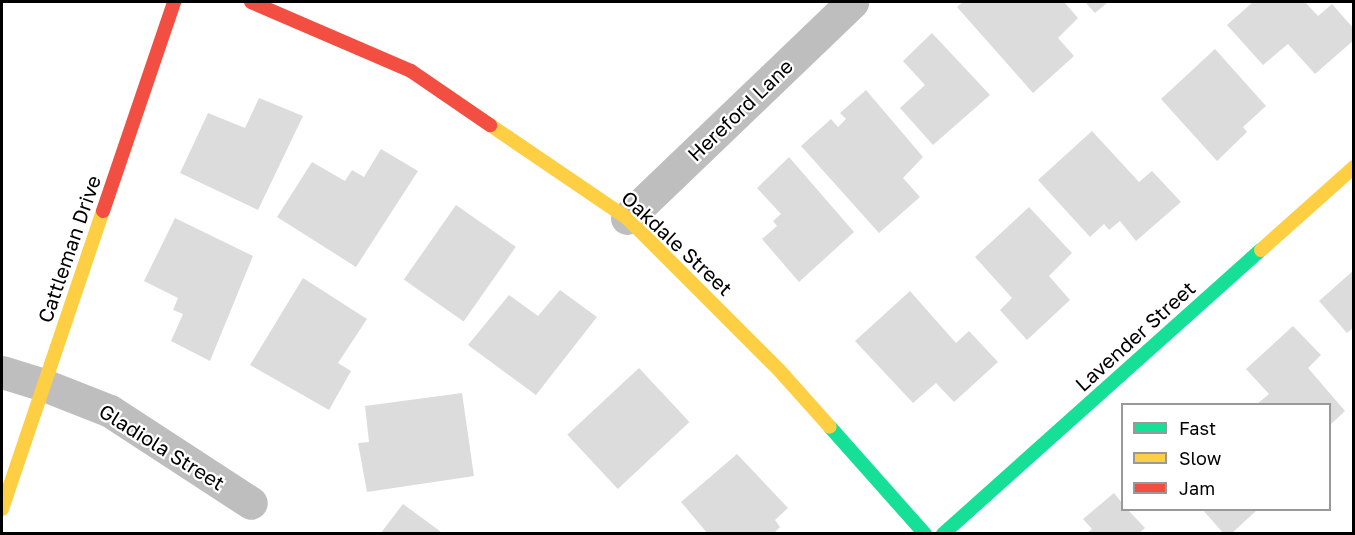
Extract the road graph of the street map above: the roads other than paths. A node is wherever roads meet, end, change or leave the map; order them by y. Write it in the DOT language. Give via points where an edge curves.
graph roads {
  1 [pos="174,2"];
  2 [pos="251,2"];
  3 [pos="852,2"];
  4 [pos="1353,167"];
  5 [pos="627,218"];
  6 [pos="2,372"];
  7 [pos="44,385"];
  8 [pos="252,503"];
  9 [pos="2,508"];
  10 [pos="925,534"];
  11 [pos="943,534"];
  1 -- 7 [label="street, Cattleman Drive"];
  2 -- 5 [label="street, Oakdale Street" via="411,71"];
  3 -- 5 [label="street, Hereford Lane"];
  4 -- 11 [label="street, Lavender Street"];
  5 -- 10 [label="street, Oakdale Street" via="779,370"];
  6 -- 7 [label="street, Gladiola Street"];
  7 -- 8 [label="street, Gladiola Street" via="110,411"];
  7 -- 9 [label="street, Cattleman Drive"];
}
